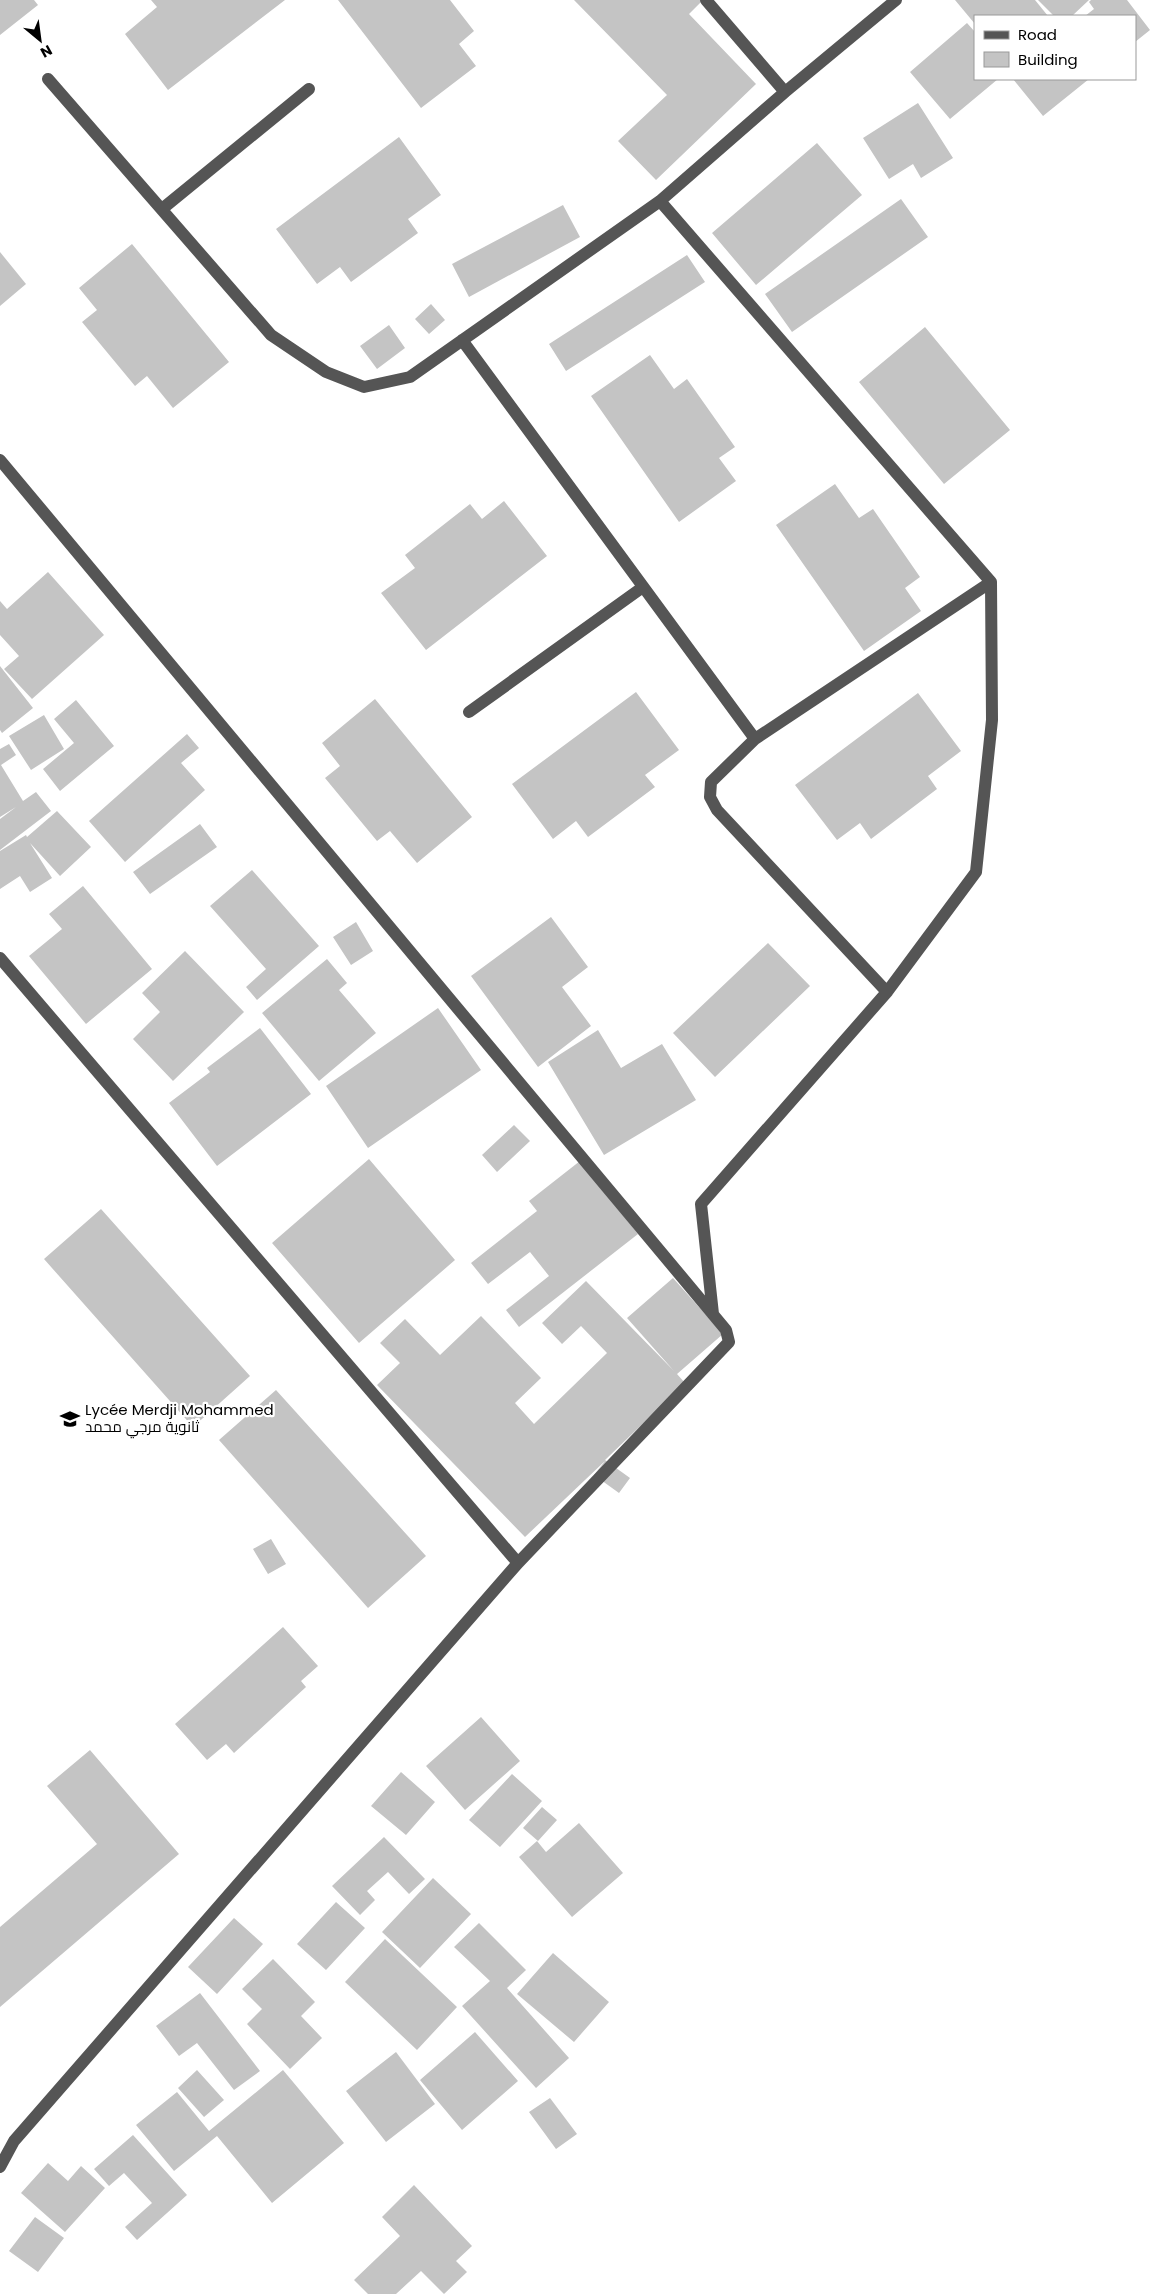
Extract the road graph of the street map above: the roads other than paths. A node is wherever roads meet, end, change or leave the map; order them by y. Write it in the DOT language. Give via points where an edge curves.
graph roads {
  1 [pos="706,0"];
  2 [pos="896,0"];
  3 [pos="48,79"];
  4 [pos="309,89"];
  5 [pos="786,92"];
  6 [pos="660,201"];
  7 [pos="162,209"];
  8 [pos="462,340"];
  9 [pos="0,460"];
  10 [pos="991,582"];
  11 [pos="643,587"];
  12 [pos="469,712"];
  13 [pos="754,739"];
  14 [pos="0,958"];
  15 [pos="887,992"];
  16 [pos="713,1314"];
  17 [pos="518,1563"];
  18 [pos="0,2167"];
  1 -- 5 [label="street"];
  2 -- 5 [label="street"];
  3 -- 7 [label="street"];
  4 -- 7 [label="street"];
  5 -- 6 [label="street"];
  6 -- 8 [label="street"];
  6 -- 10 [label="street"];
  7 -- 8 [label="street" via="272,335 326,372 364,386 410,377"];
  8 -- 11 [label="street"];
  9 -- 16 [label="street"];
  10 -- 13 [label="street"];
  10 -- 15 [label="street" via="992,720 976,872"];
  11 -- 12 [label="street"];
  11 -- 13 [label="street"];
  13 -- 15 [label="street" via="711,782 710,797 717,810"];
  14 -- 17 [label="street"];
  15 -- 16 [label="street" via="701,1204"];
  16 -- 17 [label="street" via="726,1330 729,1342"];
  17 -- 18 [label="street" via="14,2141"];
}
